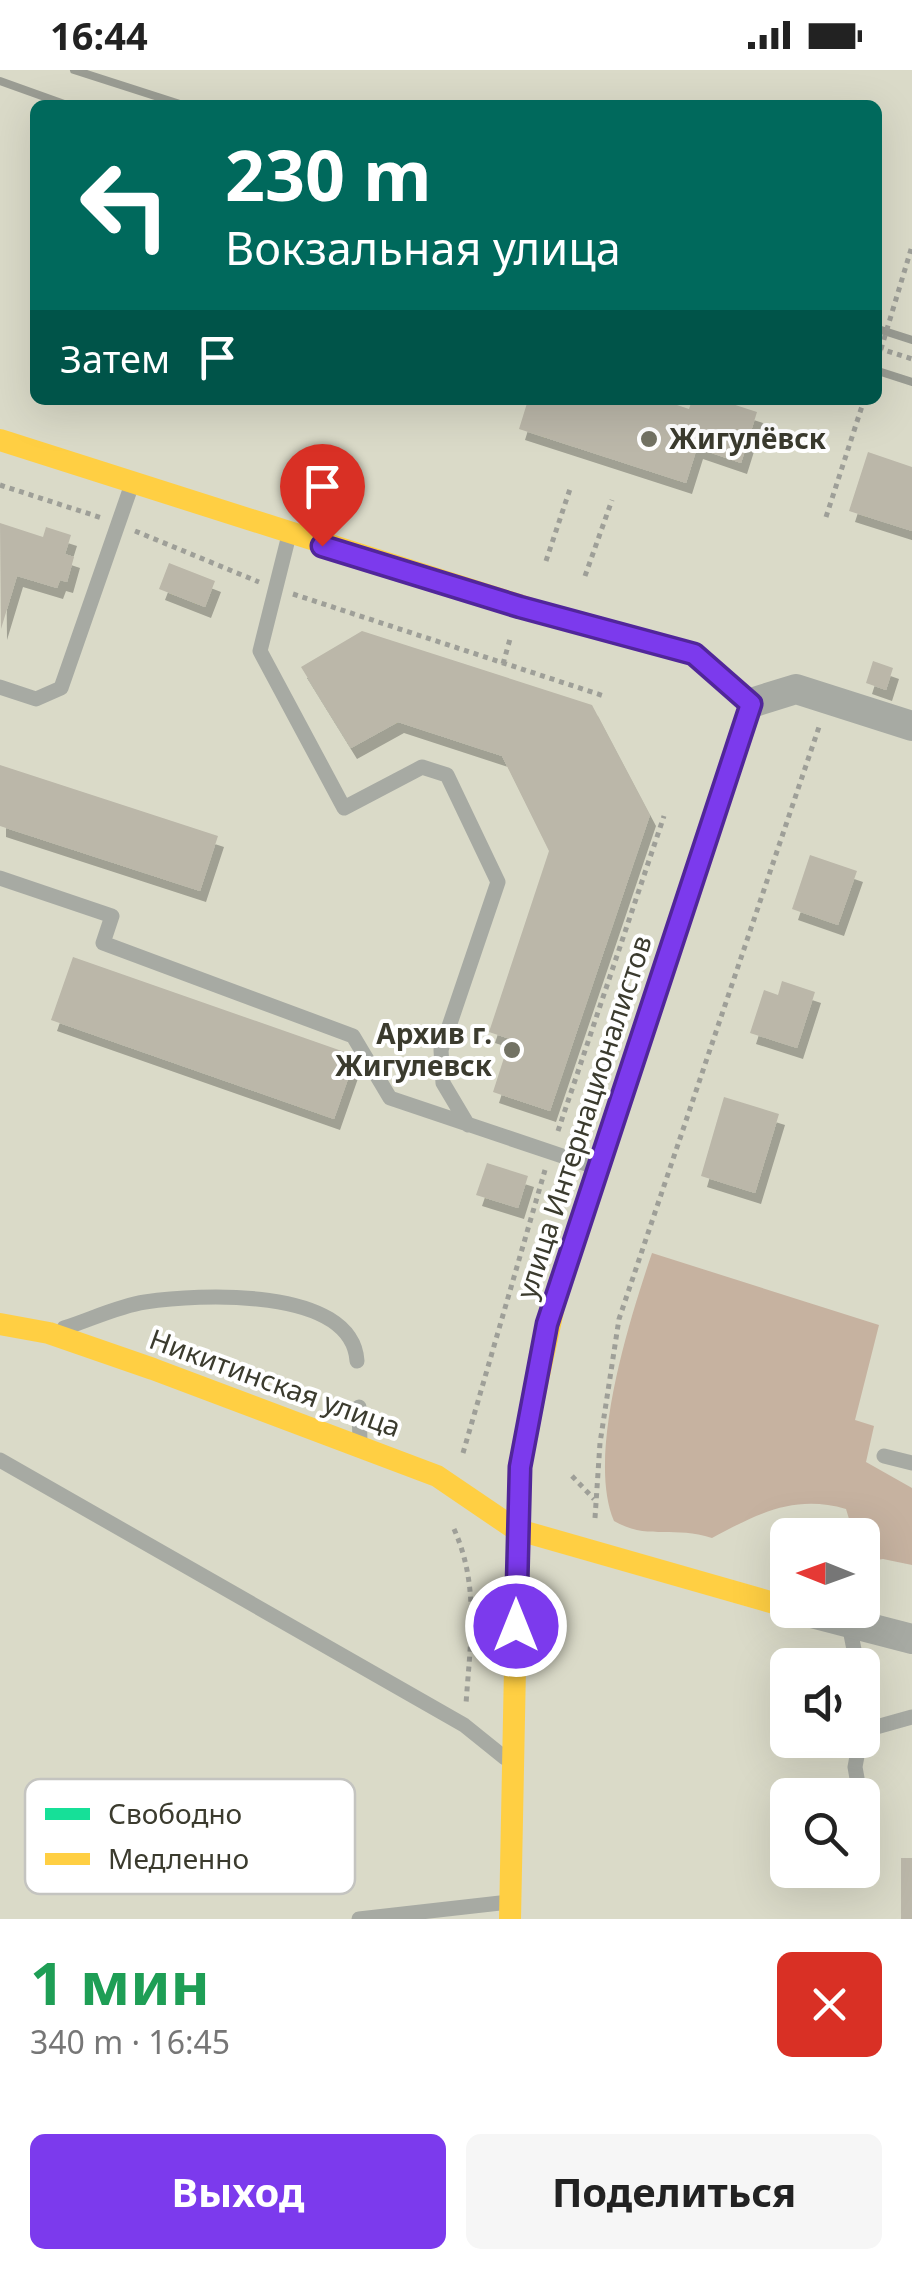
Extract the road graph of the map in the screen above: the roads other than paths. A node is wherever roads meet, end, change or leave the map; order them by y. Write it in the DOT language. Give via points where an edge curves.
graph roads {
  1 [pos="0,440"];
  2 [pos="132,484"];
  3 [pos="289,535"];
  4 [pos="0,686"];
  5 [pos="751,704"];
  6 [pos="912,726"];
  7 [pos="0,878"];
  8 [pos="468,1126"];
  9 [pos="600,1169"];
  10 [pos="0,1324"];
  11 [pos="49,1333"];
  12 [pos="357,1360"];
  13 [pos="359,1408"];
  14 [pos="360,1446"];
  15 [pos="884,1456"];
  16 [pos="0,1460"];
  17 [pos="912,1463"];
  18 [pos="515,1529"];
  19 [pos="770,1601"];
  20 [pos="866,1628"];
  21 [pos="912,1639"];
  22 [pos="912,1717"];
  23 [pos="880,1724"];
  24 [pos="512,1764"];
  25 [pos="511,1914"];
  26 [pos="359,1919"];
  1 -- 2 [label="street"];
  2 -- 3 [label="street"];
  2 -- 4 [label="lane" via="62,688 36,699"];
  3 -- 5 [label="street" via="694,654"];
  3 -- 8 [label="lane" via="260,651 344,808 422,768 447,776 498,882 441,1050 443,1083"];
  5 -- 6 [label="street" via="796,689"];
  5 -- 9 [label="street, улица Интернационалистов"];
  7 -- 8 [label="lane" via="112,916 104,944 352,1036 390,1098"];
  8 -- 9 [label="lane"];
  9 -- 18 [label="street, улица Интернационалистов" via="547,1324"];
  10 -- 11 [label="street, Никитинская улица"];
  11 -- 12 [label="lane" via="143,1302 245,1296 322,1312 356,1349"];
  11 -- 14 [label="street, Никитинская улица"];
  13 -- 14 [label="lane"];
  14 -- 18 [label="street, Никитинская улица" via="452,1482"];
  15 -- 17 [label="lane"];
  16 -- 24 [label="lane" via="464,1725"];
  18 -- 19 [label="street"];
  18 -- 24 [label="street, улица Интернационалистов"];
  20 -- 21 [label="street"];
  22 -- 23 [label="lane"];
  24 -- 25 [label="street, улица Интернационалистов"];
  25 -- 26 [label="lane"];
}
